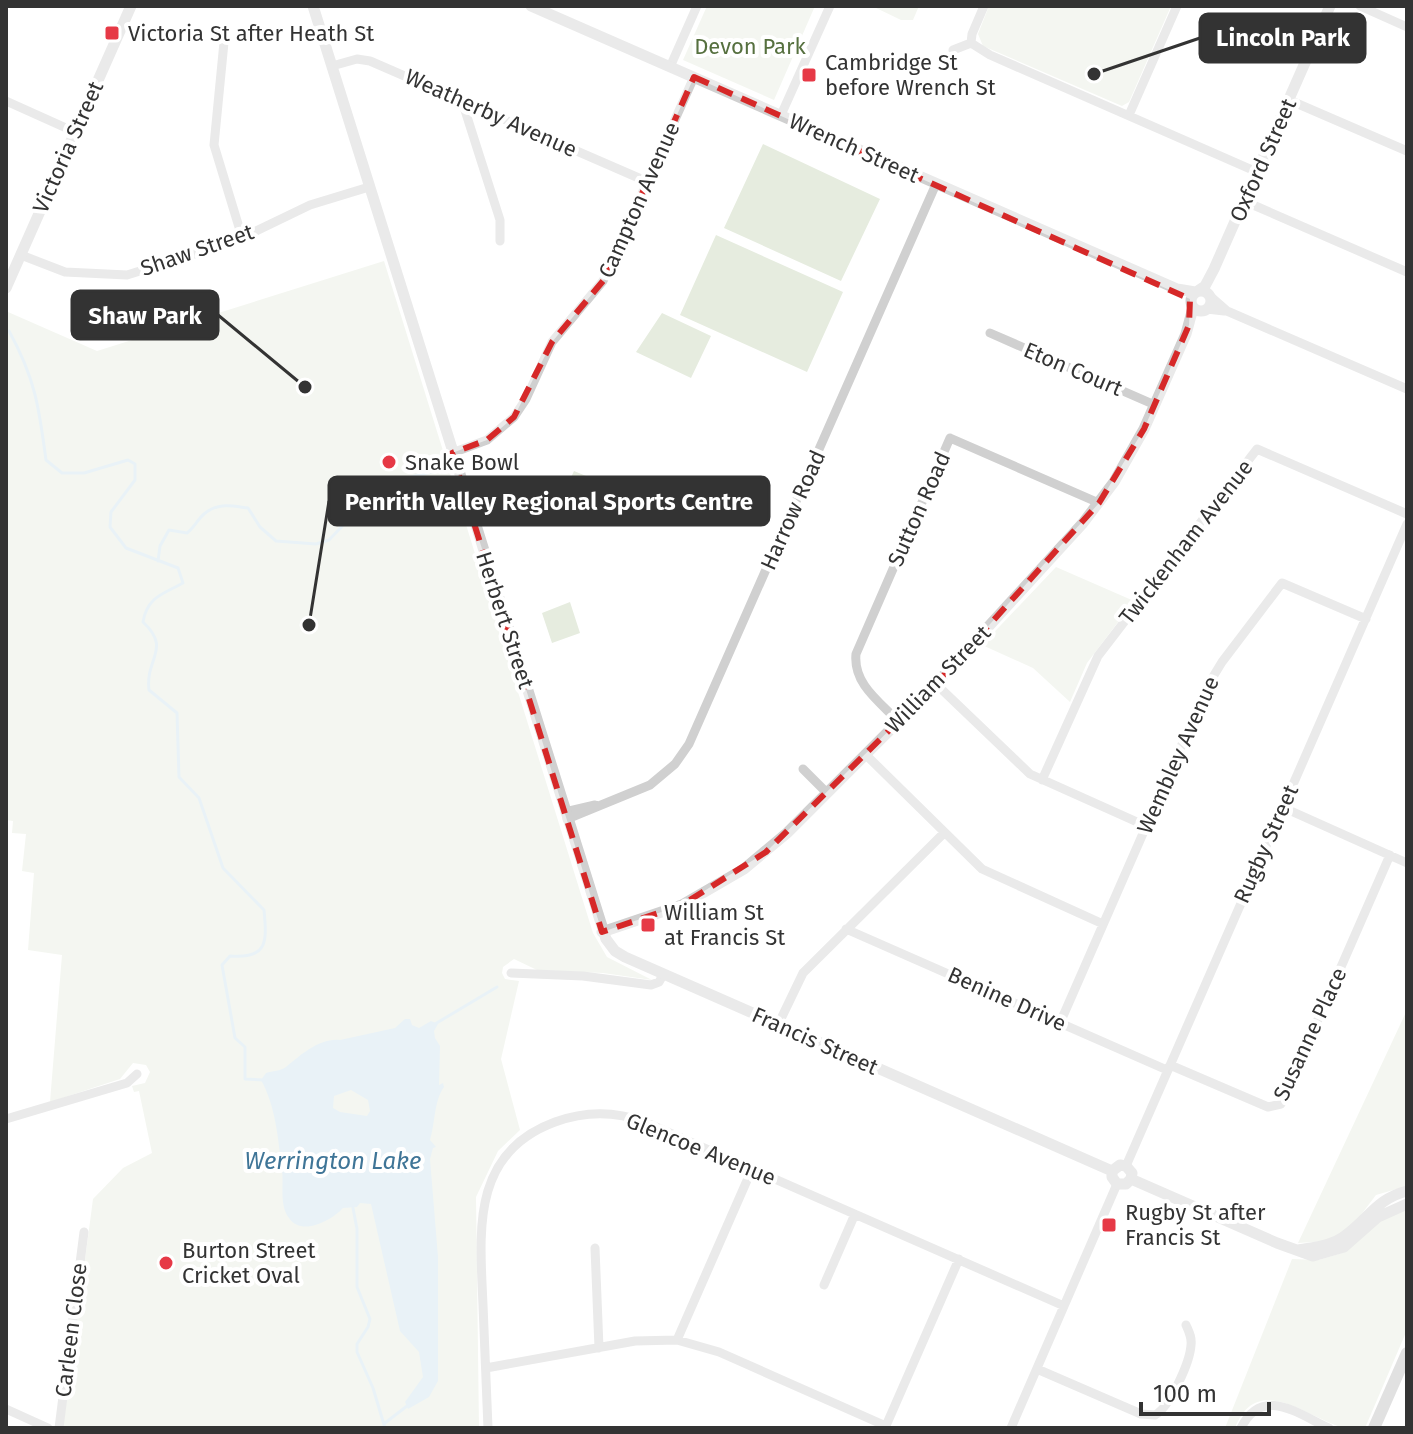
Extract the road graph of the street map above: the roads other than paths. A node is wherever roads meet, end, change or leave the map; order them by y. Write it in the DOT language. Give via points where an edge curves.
graph roads {
  1 [pos="131,6"];
  2 [pos="313,6"];
  3 [pos="531,6"];
  4 [pos="697,6"];
  5 [pos="830,6"];
  6 [pos="984,6"];
  7 [pos="1177,6"];
  8 [pos="1330,6"];
  9 [pos="1360,6"];
  10 [pos="1407,27"];
  11 [pos="225,32"];
  12 [pos="971,43"];
  13 [pos="953,50"];
  14 [pos="332,66"];
  15 [pos="670,67"];
  16 [pos="694,77"];
  17 [pos="1289,100"];
  18 [pos="6,101"];
  19 [pos="462,101"];
  20 [pos="781,115"];
  21 [pos="1129,115"];
  22 [pos="75,132"];
  23 [pos="1407,151"];
  24 [pos="1257,172"];
  25 [pos="648,182"];
  26 [pos="936,184"];
  27 [pos="369,187"];
  28 [pos="1244,201"];
  29 [pos="242,237"];
  30 [pos="500,241"];
  31 [pos="21,255"];
  32 [pos="1407,272"];
  33 [pos="6,288"];
  34 [pos="1201,300"];
  35 [pos="990,333"];
  36 [pos="1407,389"];
  37 [pos="1155,405"];
  38 [pos="452,453"];
  39 [pos="1099,503"];
  40 [pos="1407,514"];
  41 [pos="1407,524"];
  42 [pos="1366,619"];
  43 [pos="936,684"];
  44 [pos="898,721"];
  45 [pos="865,754"];
  46 [pos="803,769"];
  47 [pos="1042,780"];
  48 [pos="827,793"];
  49 [pos="1282,807"];
  50 [pos="566,816"];
  51 [pos="1146,826"];
  52 [pos="944,833"];
  53 [pos="1390,855"];
  54 [pos="1407,863"];
  55 [pos="1103,924"];
  56 [pos="846,929"];
  57 [pos="602,932"];
  58 [pos="511,973"];
  59 [pos="663,975"];
  60 [pos="1060,1023"];
  61 [pos="778,1025"];
  62 [pos="1168,1068"];
  63 [pos="137,1074"];
  64 [pos="6,1119"];
  65 [pos="1126,1166"];
  66 [pos="752,1169"];
  67 [pos="1112,1171"];
  68 [pos="1131,1179"];
  69 [pos="1117,1184"];
  70 [pos="1407,1191"];
  71 [pos="1407,1204"];
  72 [pos="855,1214"];
  73 [pos="84,1232"];
  74 [pos="595,1248"];
  75 [pos="1294,1250"];
  76 [pos="959,1259"];
  77 [pos="824,1285"];
  78 [pos="1064,1306"];
  79 [pos="1186,1325"];
  80 [pos="677,1340"];
  81 [pos="599,1348"];
  82 [pos="1407,1353"];
  83 [pos="486,1368"];
  84 [pos="1037,1369"];
  85 [pos="6,1409"];
  86 [pos="886,1427"];
  87 [pos="48,1428"];
  88 [pos="59,1428"];
  89 [pos="488,1428"];
  90 [pos="1011,1428"];
  91 [pos="1241,1428"];
  92 [pos="1329,1428"];
  93 [pos="1374,1428"];
  1 -- 22 [label="street, Victoria Street"];
  2 -- 14 [label="street, Herbert Street"];
  3 -- 15 [label="street, Wrench Street"];
  4 -- 15 [label="street"];
  5 -- 20 [label="street"];
  6 -- 12 [label="street"];
  7 -- 21 [label="street"];
  8 -- 17 [label="street, Oxford Street"];
  9 -- 10 [label="street"];
  11 -- 29 [label="street" via="214,145"];
  12 -- 13 [label="street"];
  12 -- 21 [label="street"];
  14 -- 19 [label="street, Weatherby Avenue" via="367,60"];
  14 -- 27 [label="street, Herbert Street"];
  15 -- 16 [label="street, Wrench Street"];
  16 -- 20 [label="street, Wrench Street"];
  16 -- 25 [label="street, Campton Avenue"];
  17 -- 23 [label="street"];
  17 -- 24 [label="street, Oxford Street"];
  18 -- 22 [label="street"];
  19 -- 25 [label="street, Weatherby Avenue"];
  19 -- 30 [label="street" via="500,220"];
  20 -- 26 [label="street, Wrench Street"];
  21 -- 24 [label="street"];
  22 -- 31 [label="street, Victoria Street"];
  24 -- 28 [label="street, Oxford Street"];
  25 -- 38 [label="street, Campton Avenue" via="603,281 552,342 517,413 487,440"];
  26 -- 34 [label="street, Wrench Street"];
  26 -- 50 [label="street, Harrow Road" via="689,744 657,781"];
  27 -- 29 [label="street, Shaw Street" via="310,205"];
  27 -- 38 [label="street, Herbert Street"];
  28 -- 32 [label="street"];
  28 -- 34 [label="street, Oxford Street"];
  29 -- 31 [label="street, Shaw Street" via="123,276 65,272"];
  31 -- 33 [label="street, Victoria Street"];
  34 -- 36 [label="street, Wrench Street"];
  34 -- 37 [label="street, William Street"];
  35 -- 37 [label="street, Eton Court"];
  37 -- 39 [label="street, William Street"];
  38 -- 50 [label="street, Herbert Street"];
  39 -- 43 [label="street, William Street"];
  39 -- 44 [label="street, Sutton Road" via="950,438 856,654 860,681"];
  40 -- 47 [label="street, Twickenham Avenue" via="1257,449 1098,656"];
  41 -- 42 [label="street, Rugby Street"];
  42 -- 49 [label="street, Rugby Street"];
  42 -- 51 [label="street, Wembley Avenue" via="1282,583 1212,677"];
  43 -- 44 [label="street, William Street"];
  43 -- 47 [label="street" via="1020,767"];
  44 -- 45 [label="street, William Street"];
  45 -- 48 [label="street, William Street"];
  45 -- 52 [label="street"];
  46 -- 48 [label="street"];
  47 -- 51 [label="street"];
  48 -- 57 [label="street, William Street" via="766,852 728,880 682,905"];
  49 -- 53 [label="street"];
  49 -- 62 [label="street, Rugby Street"];
  50 -- 57 [label="street, Herbert Street"];
  51 -- 55 [label="street, Wembley Avenue"];
  52 -- 55 [label="street" via="986,872"];
  52 -- 56 [label="street"];
  53 -- 54 [label="street"];
  53 -- 62 [label="street, Susanne Place" via="1281,1104 1268,1107"];
  55 -- 60 [label="street, Wembley Avenue"];
  56 -- 60 [label="street, Benine Drive"];
  56 -- 61 [label="street" via="800,977"];
  57 -- 59 [label="street, Herbert Street" via="615,951"];
  58 -- 59 [label="street" via="651,985"];
  59 -- 61 [label="street, Francis Street"];
  60 -- 62 [label="street, Benine Drive"];
  61 -- 67 [label="street, Francis Street"];
  62 -- 65 [label="street, Rugby Street"];
  63 -- 64 [label="street" via="127,1083"];
  65 -- 67 [label="street"];
  65 -- 68 [label="street"];
  66 -- 72 [label="street, Glencoe Avenue"];
  66 -- 80 [label="street"];
  66 -- 83 [label="street, Glencoe Avenue" via="616,1114 566,1118 527,1137 496,1172 482,1212"];
  67 -- 69 [label="street"];
  68 -- 69 [label="street"];
  68 -- 75 [label="street"];
  69 -- 78 [label="street"];
  70 -- 75 [label="street" via="1379,1203 1337,1241"];
  71 -- 75 [label="street" via="1384,1213 1337,1250 1313,1256"];
  72 -- 76 [label="street, Glencoe Avenue"];
  72 -- 77 [label="street"];
  73 -- 88 [label="street, Carleen Close"];
  74 -- 81 [label="street"];
  76 -- 78 [label="street, Glencoe Avenue"];
  76 -- 86 [label="street"];
  78 -- 84 [label="street"];
  79 -- 84 [label="street" via="1192,1340 1189,1356 1168,1403 1155,1415 1141,1414"];
  80 -- 81 [label="street"];
  80 -- 86 [label="street" via="719,1352"];
  81 -- 83 [label="street"];
  82 -- 93 [label="main road"];
  83 -- 89 [label="street, Glencoe Avenue"];
  84 -- 90 [label="street"];
  85 -- 87 [label="street"];
  91 -- 92 [label="street" via="1251,1412 1269,1404"];
}
